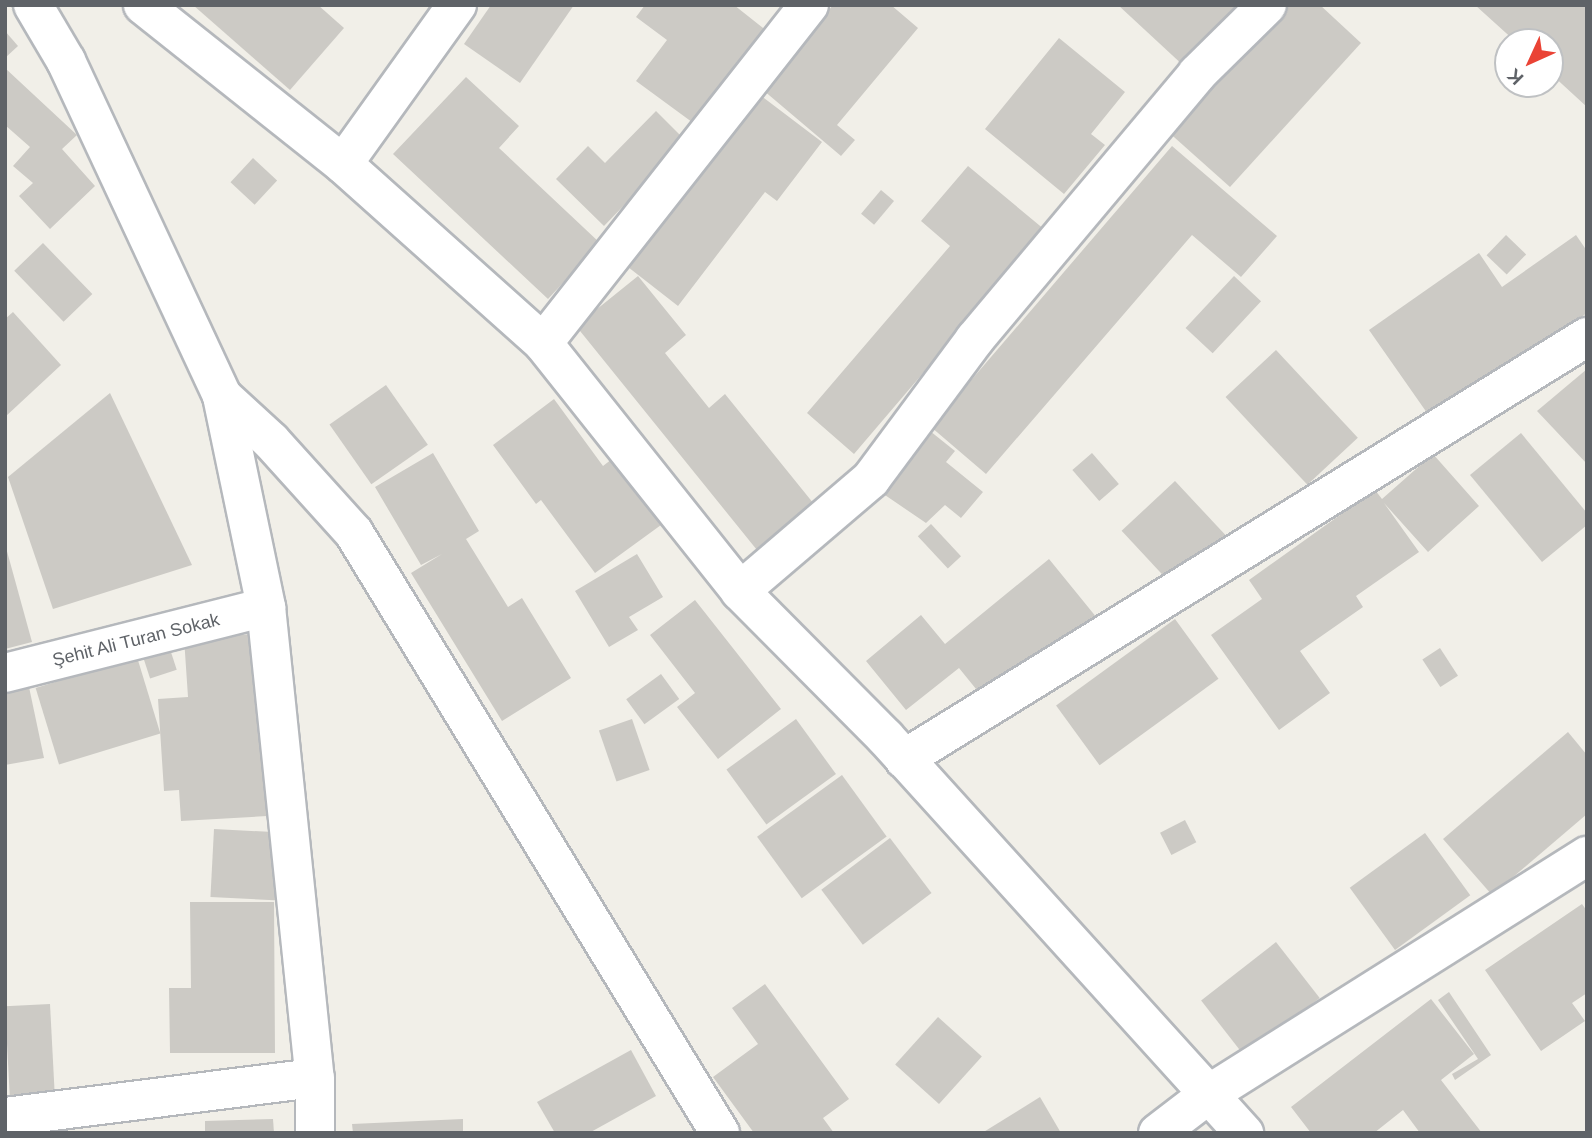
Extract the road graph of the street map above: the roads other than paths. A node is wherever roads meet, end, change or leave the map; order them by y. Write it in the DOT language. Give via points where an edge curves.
graph roads {
  1 [pos="33,5"];
  2 [pos="457,5"];
  3 [pos="809,5"];
  4 [pos="1266,5"];
  5 [pos="146,6"];
  6 [pos="343,164"];
  7 [pos="1587,337"];
  8 [pos="543,343"];
  9 [pos="222,396"];
  10 [pos="740,591"];
  11 [pos="266,607"];
  12 [pos="5,673"];
  13 [pos="904,759"];
  14 [pos="1587,856"];
  15 [pos="315,1078"];
  16 [pos="1209,1094"];
  17 [pos="5,1117"];
  18 [pos="316,1133"];
  19 [pos="720,1133"];
  20 [pos="1158,1133"];
  21 [pos="1244,1133"];
  1 -- 9 [label="street" via="66,61"];
  2 -- 6 [label="street"];
  3 -- 8 [label="street"];
  4 -- 10 [label="street" via="1197,74 1002,307 871,479"];
  5 -- 6 [label="street"];
  6 -- 8 [label="street"];
  7 -- 13 [label="street"];
  8 -- 10 [label="street"];
  9 -- 11 [label="street"];
  9 -- 19 [label="street" via="271,441 354,533"];
  10 -- 13 [label="street"];
  11 -- 12 [label="street, Şehit Ali Turan Sokak"];
  11 -- 15 [label="street"];
  13 -- 16 [label="street"];
  14 -- 16 [label="street"];
  15 -- 17 [label="street"];
  15 -- 18 [label="street"];
  16 -- 20 [label="street"];
  16 -- 21 [label="street"];
}
